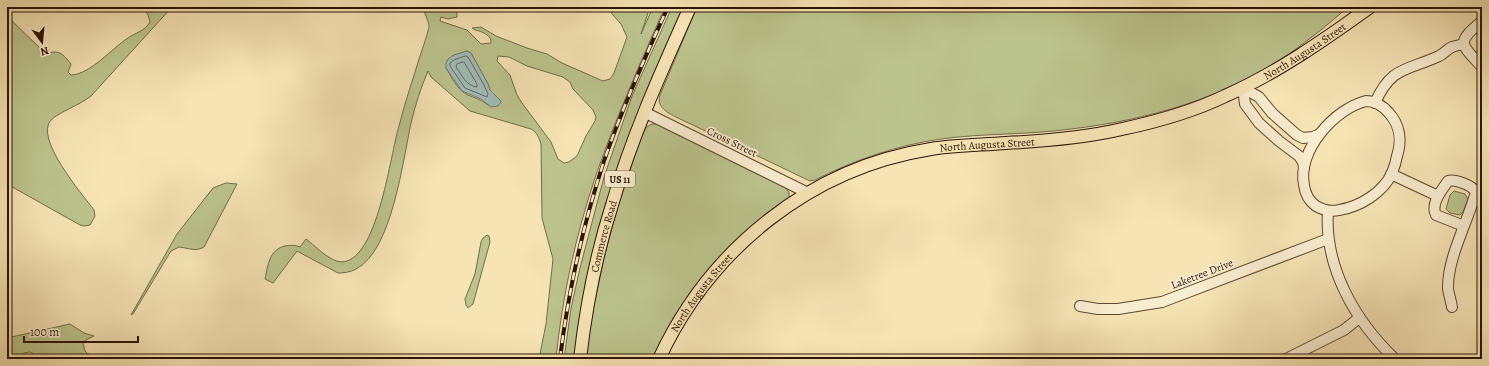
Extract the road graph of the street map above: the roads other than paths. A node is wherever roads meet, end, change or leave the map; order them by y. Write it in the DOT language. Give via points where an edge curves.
graph roads {
  1 [pos="690,7"];
  2 [pos="1370,7"];
  3 [pos="1482,20"];
  4 [pos="1464,44"];
  5 [pos="1482,67"];
  6 [pos="1243,88"];
  7 [pos="1375,103"];
  8 [pos="644,112"];
  9 [pos="1318,135"];
  10 [pos="1304,168"];
  11 [pos="1391,174"];
  12 [pos="808,193"];
  13 [pos="1438,196"];
  14 [pos="1328,211"];
  15 [pos="1464,226"];
  16 [pos="1328,240"];
  17 [pos="1080,306"];
  18 [pos="1452,307"];
  19 [pos="1359,318"];
  20 [pos="580,359"];
  21 [pos="659,359"];
  22 [pos="1286,359"];
  23 [pos="1395,359"];
  1 -- 8 [label="main road, Commerce Road / US 11"];
  2 -- 6 [label="main road, North Augusta Street" via="1293,60"];
  3 -- 4 [label="street" via="1467,34"];
  4 -- 5 [label="street"];
  4 -- 7 [label="street" via="1451,47 1439,56 1397,73 1381,89"];
  6 -- 9 [label="street" via="1259,97 1272,113 1297,135 1303,138"];
  6 -- 10 [label="street" via="1245,104 1259,123 1299,156"];
  6 -- 12 [label="main road, North Augusta Street" via="1163,118 1097,134 932,149 899,156 842,175"];
  7 -- 9 [label="street" via="1366,101 1352,107"];
  7 -- 11 [label="street" via="1388,112 1398,128 1399,147"];
  8 -- 12 [label="street, Cross Street"];
  8 -- 20 [label="main road, Commerce Road / US 11" via="615,193 600,246 588,299"];
  9 -- 10 [label="street"];
  10 -- 14 [label="street" via="1303,181 1307,196 1314,204"];
  11 -- 13 [label="street"];
  11 -- 14 [label="street" via="1376,192 1361,203"];
  12 -- 21 [label="main road, North Augusta Street" via="769,218 725,258 685,310"];
  13 -- 15 [label="street" via="1434,207 1436,216"];
  13 -- 15 [label="street" via="1452,180 1475,190 1472,207"];
  14 -- 16 [label="street"];
  15 -- 18 [label="street" via="1449,279 1448,290"];
  16 -- 17 [label="street, Laketree Drive" via="1162,302 1118,309"];
  16 -- 19 [label="street" via="1341,283"];
  19 -- 22 [label="street" via="1344,330"];
  19 -- 23 [label="street"];
}
